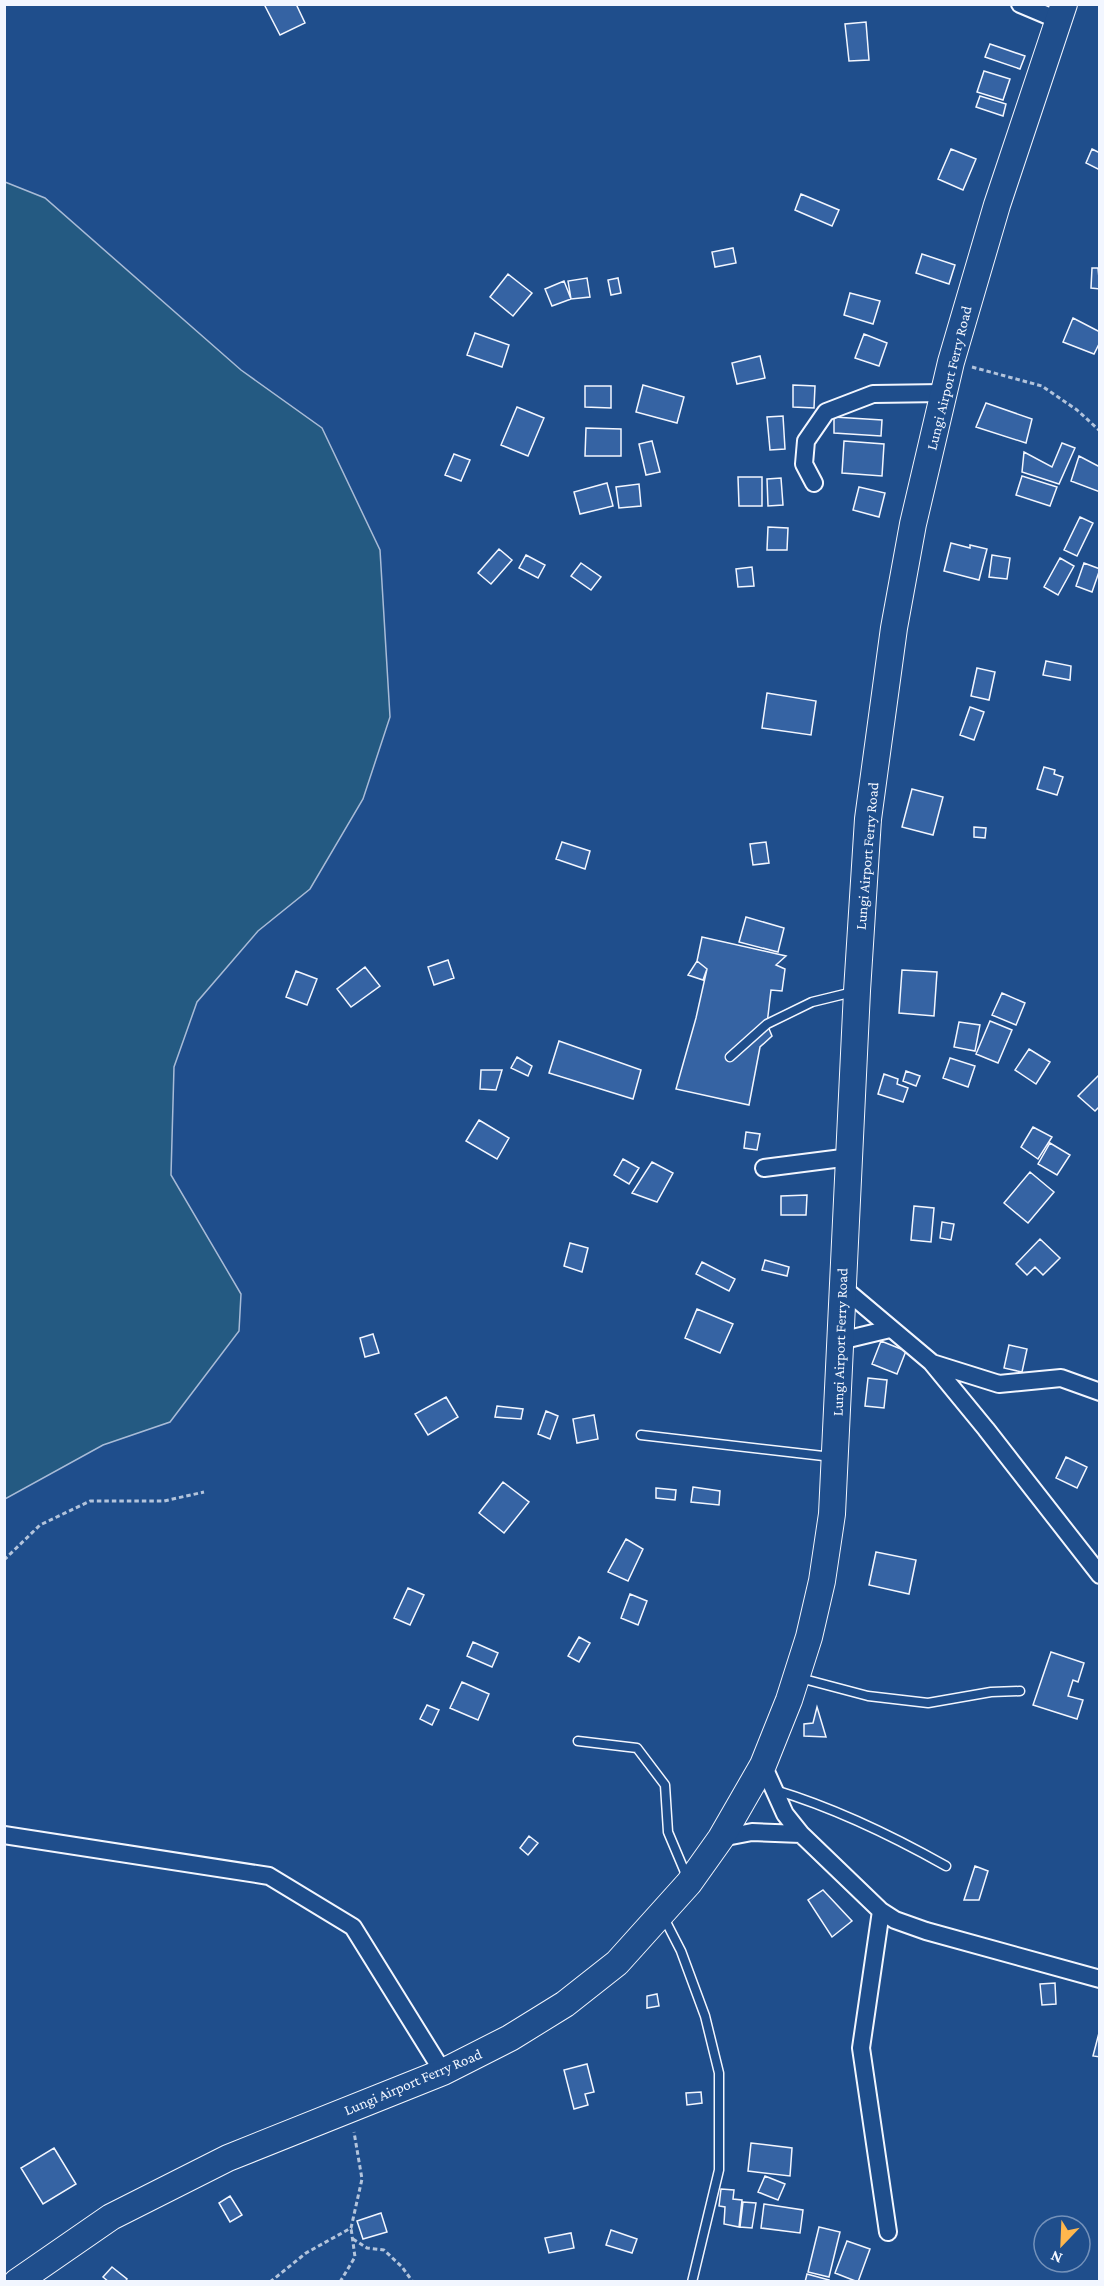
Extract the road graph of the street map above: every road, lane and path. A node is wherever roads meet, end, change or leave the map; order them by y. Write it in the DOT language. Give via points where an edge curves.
graph roads {
  1 [pos="1020,4"];
  2 [pos="1061,12"];
  3 [pos="951,362"];
  4 [pos="943,393"];
  5 [pos="1100,431"];
  6 [pos="814,483"];
  7 [pos="857,991"];
  8 [pos="730,1057"];
  9 [pos="850,1157"];
  10 [pos="764,1168"];
  11 [pos="842,1287"];
  12 [pos="890,1329"];
  13 [pos="840,1341"];
  14 [pos="931,1362"];
  15 [pos="1100,1392"];
  16 [pos="640,1435"];
  17 [pos="836,1457"];
  18 [pos="204,1492"];
  19 [pos="4,1560"];
  20 [pos="1100,1575"];
  21 [pos="797,1677"];
  22 [pos="1020,1691"];
  23 [pos="578,1741"];
  24 [pos="763,1765"];
  25 [pos="774,1790"];
  26 [pos="801,1834"];
  27 [pos="4,1835"];
  28 [pos="721,1838"];
  29 [pos="946,1866"];
  30 [pos="689,1883"];
  31 [pos="881,1911"];
  32 [pos="661,1913"];
  33 [pos="1100,1979"];
  34 [pos="443,2072"];
  35 [pos="352,2109"];
  36 [pos="351,2228"];
  37 [pos="888,2232"];
  38 [pos="353,2239"];
  39 [pos="17,2282"];
  40 [pos="270,2282"];
  41 [pos="340,2282"];
  42 [pos="412,2282"];
  43 [pos="692,2282"];
  1 -- 2 [label="street"];
  2 -- 3 [label="main road, Lungi Airport Ferry Road" via="997,205"];
  3 -- 4 [label="main road, Lungi Airport Ferry Road"];
  3 -- 5 [label="path" via="1042,386"];
  4 -- 6 [label="street" via="873,394 826,412 806,441 804,464"];
  4 -- 7 [label="main road, Lungi Airport Ferry Road" via="894,628 868,819"];
  7 -- 8 [label="lane" via="812,1002 767,1024"];
  7 -- 9 [label="main road, Lungi Airport Ferry Road"];
  9 -- 10 [label="street"];
  9 -- 11 [label="main road, Lungi Airport Ferry Road"];
  11 -- 12 [label="street"];
  11 -- 13 [label="main road, Lungi Airport Ferry Road"];
  12 -- 13 [label="street"];
  12 -- 14 [label="street"];
  13 -- 17 [label="main road, Lungi Airport Ferry Road"];
  14 -- 15 [label="street" via="999,1384 1061,1378"];
  14 -- 20 [label="street"];
  16 -- 17 [label="lane"];
  17 -- 21 [label="main road, Lungi Airport Ferry Road" via="822,1581"];
  18 -- 19 [label="path" via="164,1500 90,1501 40,1525"];
  21 -- 22 [label="lane" via="868,1696 928,1703"];
  21 -- 24 [label="main road, Lungi Airport Ferry Road"];
  23 -- 30 [label="lane" via="637,1748 665,1785 668,1832"];
  24 -- 25 [label="street"];
  24 -- 28 [label="main road, Lungi Airport Ferry Road"];
  25 -- 26 [label="street" via="785,1814"];
  25 -- 29 [label="lane" via="816,1802"];
  26 -- 28 [label="street" via="752,1832"];
  26 -- 31 [label="street"];
  27 -- 34 [label="street" via="269,1876 353,1927"];
  28 -- 30 [label="main road, Lungi Airport Ferry Road"];
  30 -- 32 [label="main road, Lungi Airport Ferry Road"];
  31 -- 33 [label="street" via="926,1930"];
  31 -- 37 [label="street" via="861,2048"];
  32 -- 34 [label="main road, Lungi Airport Ferry Road" via="617,1963 565,2004"];
  32 -- 43 [label="lane" via="681,1951 705,2016 719,2073 718,2170"];
  34 -- 35 [label="main road, Lungi Airport Ferry Road"];
  35 -- 36 [label="path" via="362,2179"];
  35 -- 39 [label="main road, Lungi Airport Ferry Road" via="228,2158 111,2217"];
  36 -- 38 [label="path"];
  36 -- 40 [label="path" via="306,2253"];
  38 -- 41 [label="path" via="355,2257"];
  38 -- 42 [label="path" via="367,2248 384,2250"];
}
